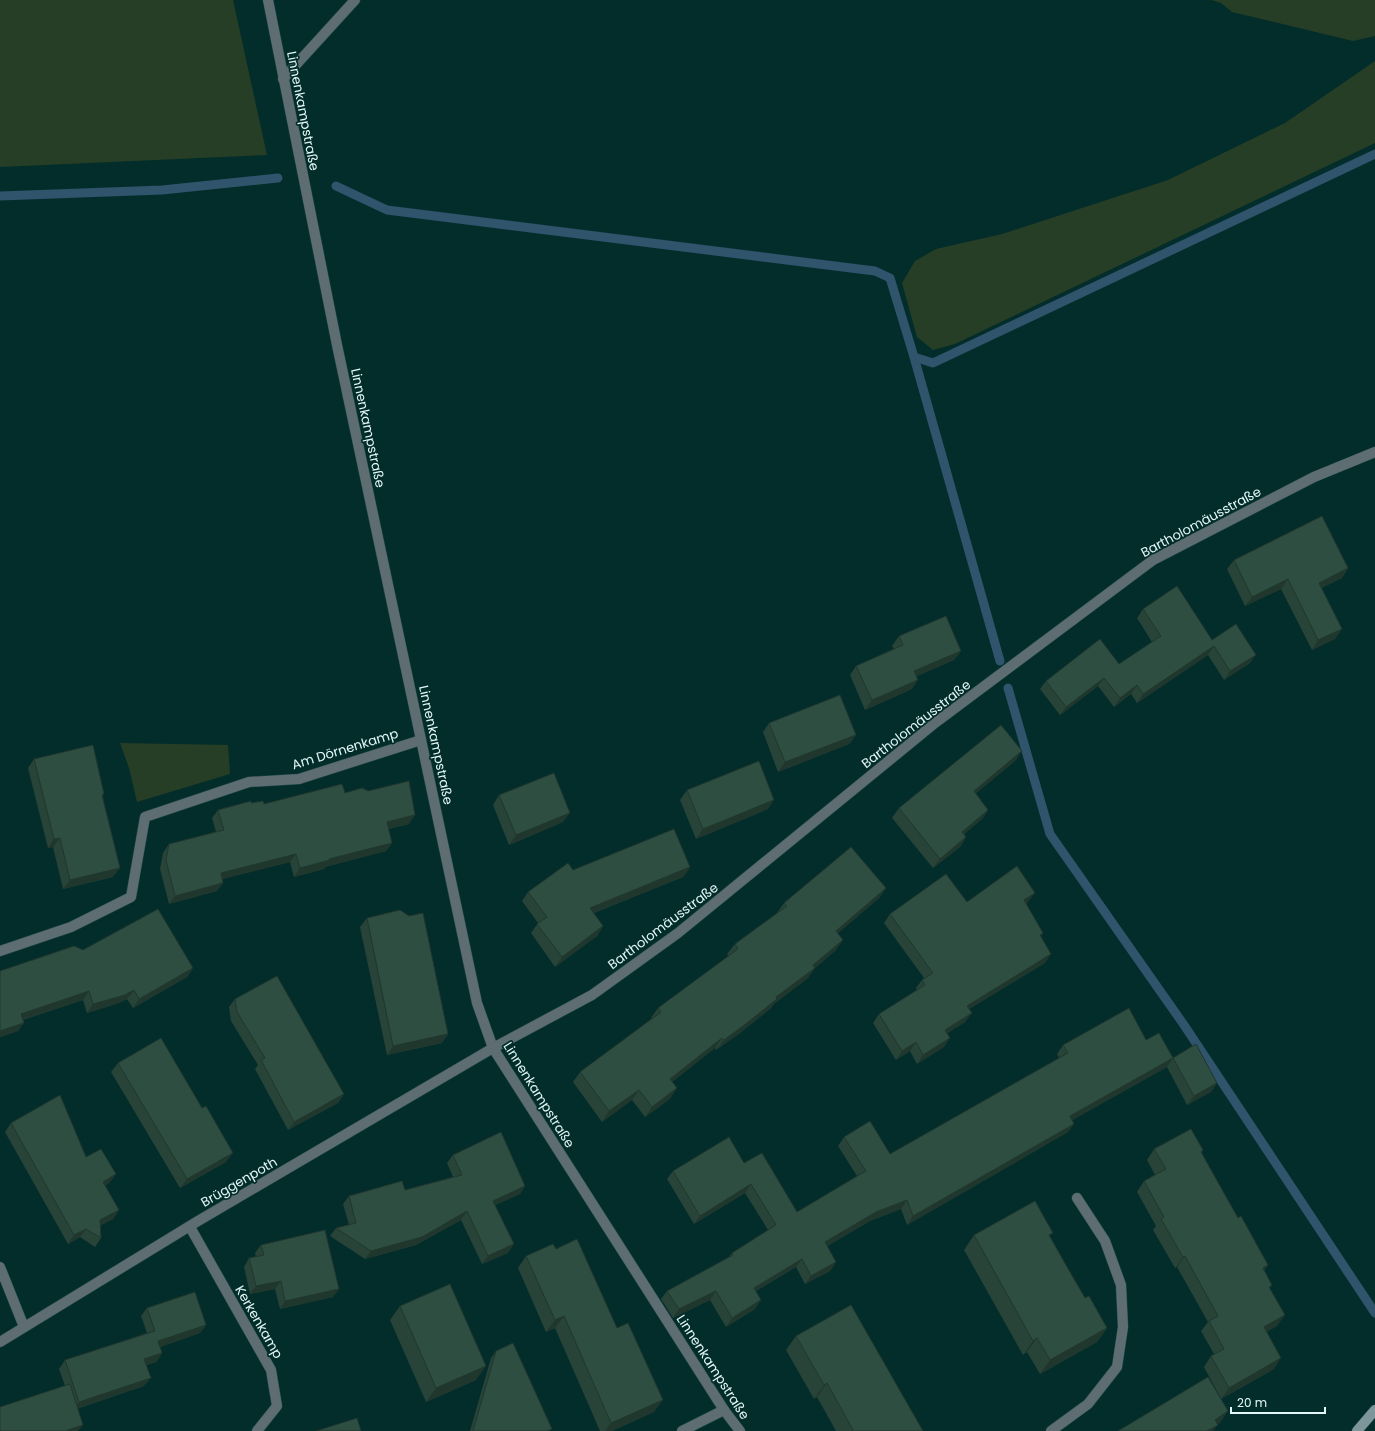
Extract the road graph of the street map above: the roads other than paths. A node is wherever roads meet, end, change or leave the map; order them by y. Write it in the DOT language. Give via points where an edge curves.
graph roads {
  1 [pos="268,0"];
  2 [pos="355,0"];
  3 [pos="284,79"];
  4 [pos="1375,452"];
  5 [pos="421,740"];
  6 [pos="0,951"];
  7 [pos="493,1048"];
  8 [pos="1077,1198"];
  9 [pos="190,1227"];
  10 [pos="0,1266"];
  11 [pos="24,1327"];
  12 [pos="0,1342"];
  13 [pos="724,1410"];
  14 [pos="1375,1410"];
  15 [pos="257,1431"];
  16 [pos="682,1431"];
  17 [pos="740,1431"];
  18 [pos="1051,1431"];
  19 [pos="1357,1431"];
  1 -- 3 [label="street, Linnenkampstraße"];
  2 -- 3 [label="street"];
  3 -- 5 [label="street, Linnenkampstraße"];
  4 -- 7 [label="street, Bartholomäusstraße" via="1314,477 1153,560 935,723 678,933 592,995"];
  5 -- 6 [label="street, Am Dörnenkamp" via="299,779 249,782 145,817 132,897 71,927"];
  5 -- 7 [label="street, Linnenkampstraße" via="477,1002"];
  7 -- 9 [label="street, Brüggenpoth"];
  7 -- 13 [label="street, Linnenkampstraße"];
  8 -- 18 [label="street" via="1105,1240 1120,1285 1123,1327 1117,1367 1088,1404"];
  9 -- 11 [label="street, Brüggenpoth"];
  9 -- 15 [label="street, Kerkenkamp" via="272,1370 277,1406"];
  10 -- 11 [label="street"];
  11 -- 12 [label="street, Brüggenpoth"];
  13 -- 16 [label="street"];
  13 -- 17 [label="street, Linnenkampstraße"];
  14 -- 19 [label="main road"];
}
